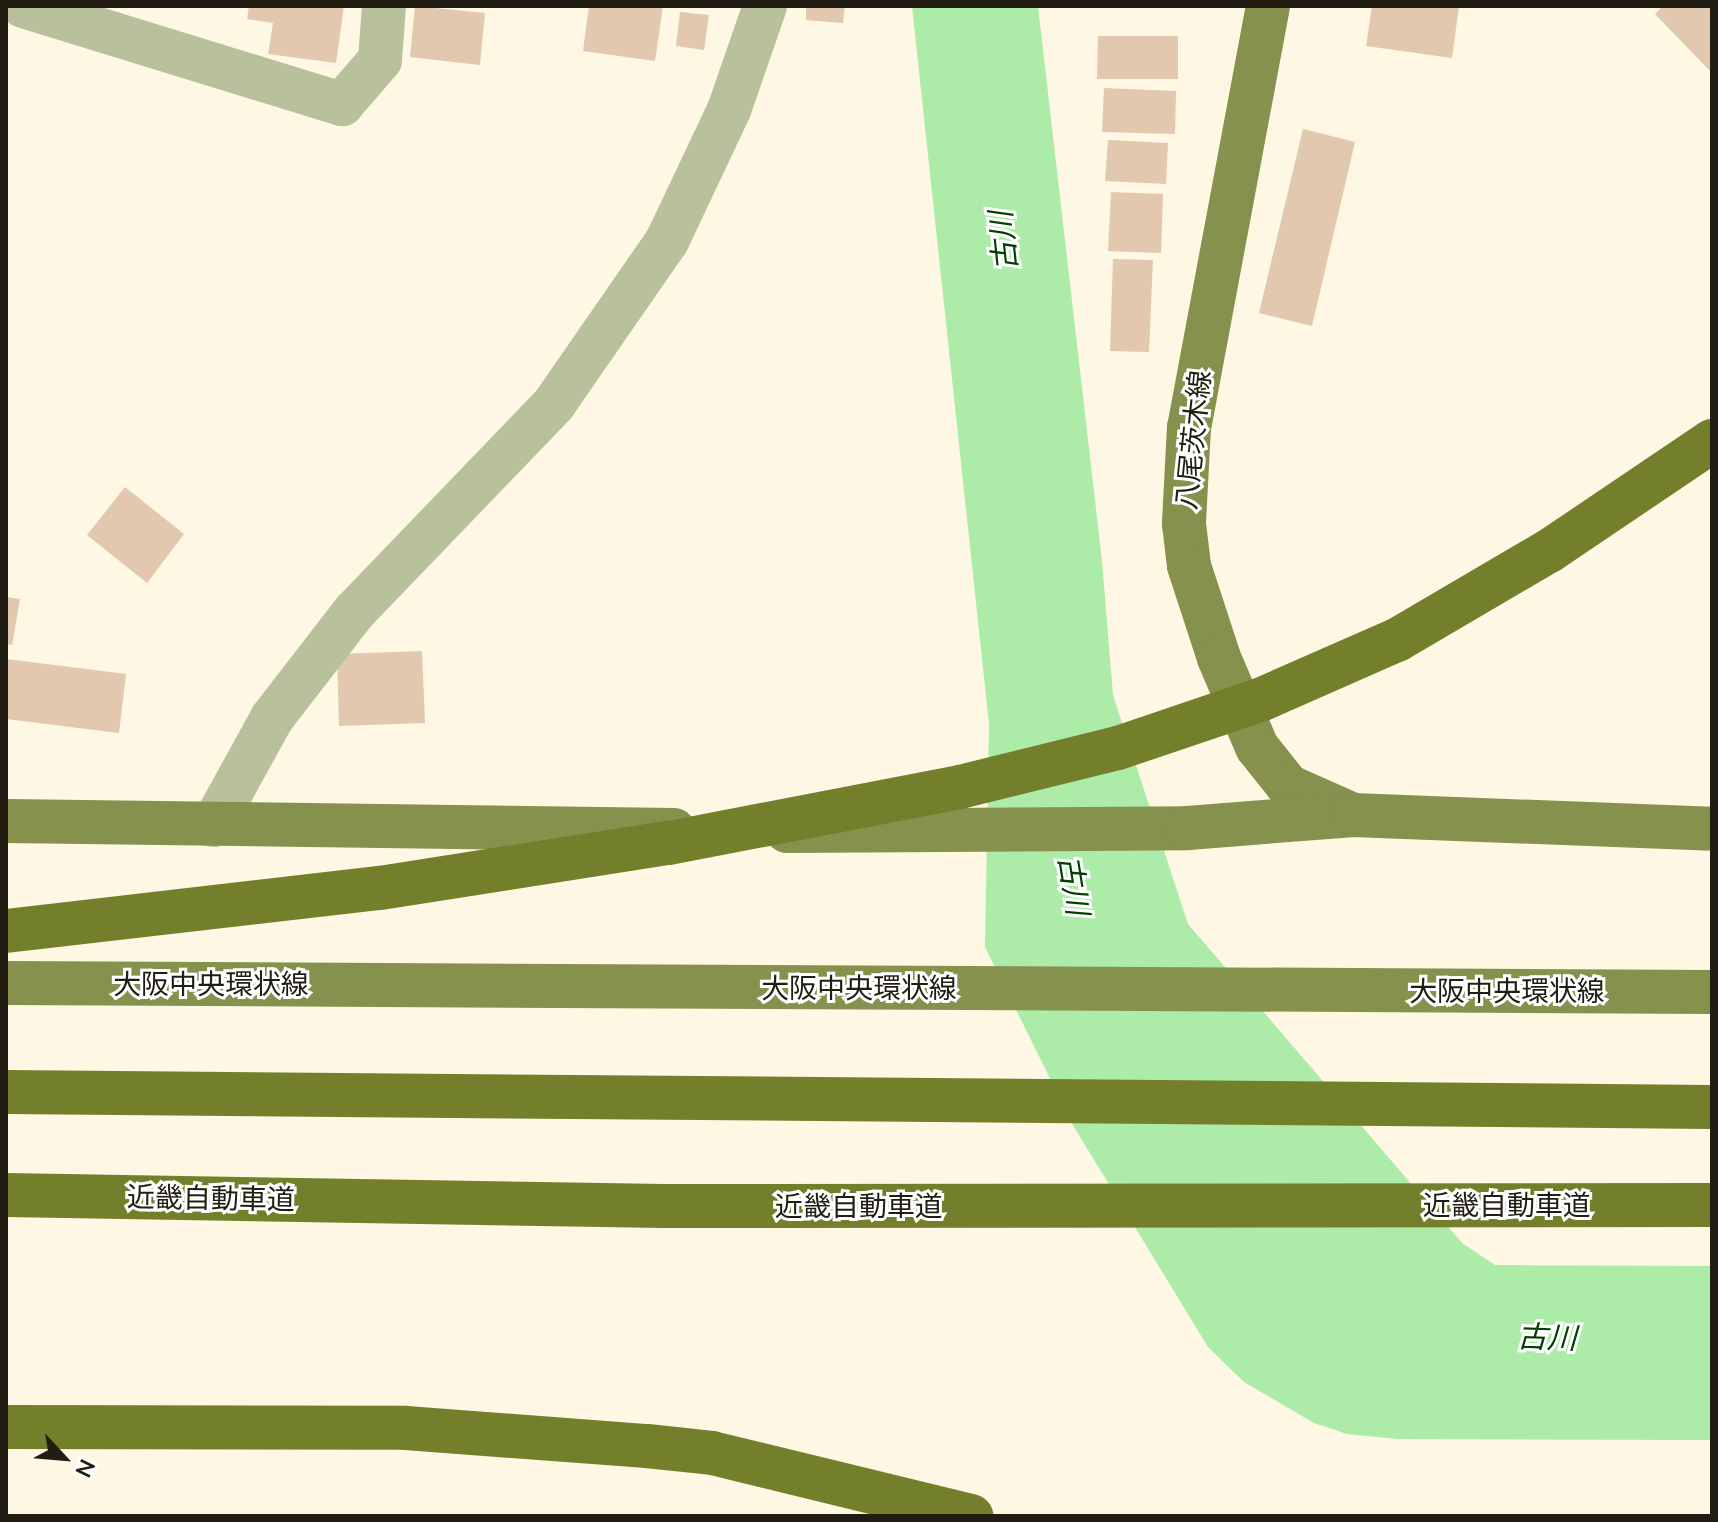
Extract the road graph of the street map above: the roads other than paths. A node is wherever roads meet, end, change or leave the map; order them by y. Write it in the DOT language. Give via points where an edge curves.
graph roads {
  1 [pos="23,6"];
  2 [pos="384,6"];
  3 [pos="765,6"];
  4 [pos="1268,6"];
  5 [pos="1712,441"];
  6 [pos="1353,815"];
  7 [pos="6,821"];
  8 [pos="213,825"];
  9 [pos="1712,829"];
  10 [pos="6,931"];
  11 [pos="6,983"];
  12 [pos="1712,992"];
  13 [pos="6,1092"];
  14 [pos="1712,1107"];
  15 [pos="6,1195"];
  16 [pos="1712,1205"];
  17 [pos="6,1427"];
  18 [pos="971,1516"];
  1 -- 2 [label="street" via="342,104 380,60"];
  3 -- 8 [label="street" via="729,110 667,241 554,404 354,612 272,718"];
  4 -- 6 [label="main road, 八尾茨木線" via="1189,427 1184,524 1189,566 1210,631 1257,747 1288,786"];
  5 -- 10 [label="highway" via="1549,551 1397,640 1260,700 1118,748 960,787 669,843 380,888"];
  6 -- 8 [label="main road" via="1188,828 948,833"];
  6 -- 9 [label="main road"];
  7 -- 8 [label="main road"];
  11 -- 12 [label="main road, 大阪中央環状線"];
  13 -- 14 [label="highway"];
  15 -- 16 [label="highway, 近畿自動車道" via="664,1206"];
  17 -- 18 [label="highway" via="406,1428 647,1446 712,1453"];
}
